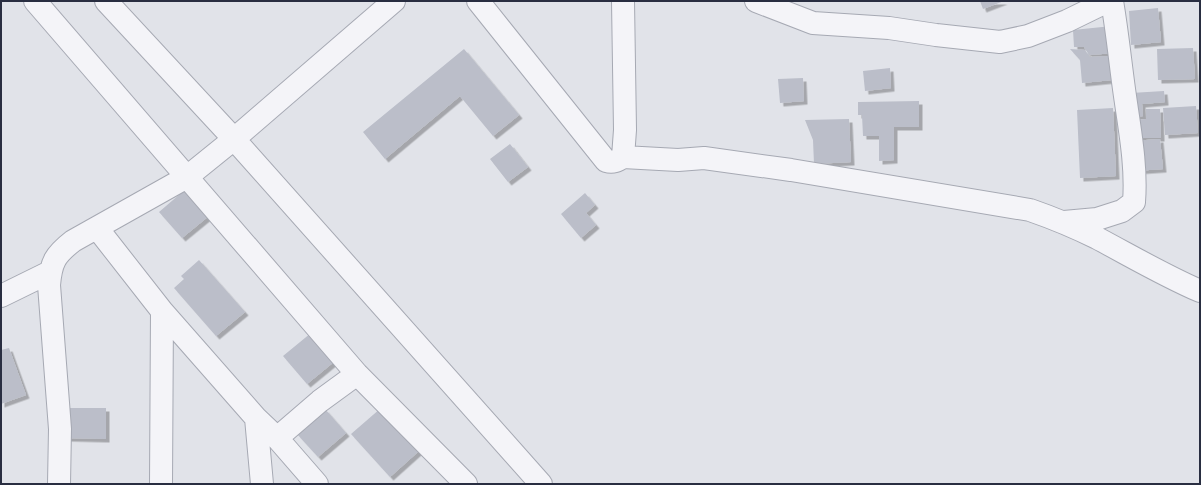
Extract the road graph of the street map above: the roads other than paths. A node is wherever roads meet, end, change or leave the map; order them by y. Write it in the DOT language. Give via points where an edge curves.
graph roads {
  1 [pos="35,1"];
  2 [pos="106,1"];
  3 [pos="394,1"];
  4 [pos="478,1"];
  5 [pos="622,1"];
  6 [pos="756,1"];
  7 [pos="1108,1"];
  8 [pos="1112,1"];
  9 [pos="234,139"];
  10 [pos="623,157"];
  11 [pos="188,177"];
  12 [pos="1064,222"];
  13 [pos="97,228"];
  14 [pos="50,272"];
  15 [pos="1200,291"];
  16 [pos="1,296"];
  17 [pos="162,311"];
  18 [pos="357,374"];
  19 [pos="256,418"];
  20 [pos="277,438"];
  21 [pos="59,484"];
  22 [pos="161,484"];
  23 [pos="262,484"];
  24 [pos="317,484"];
  25 [pos="466,484"];
  26 [pos="541,484"];
  1 -- 11 [label="street"];
  2 -- 9 [label="street"];
  3 -- 9 [label="street"];
  4 -- 10 [label="street" via="606,161 615,162"];
  5 -- 10 [label="street" via="625,130"];
  6 -- 7 [label="street" via="813,23 889,28 1000,42 1028,36"];
  8 -- 12 [label="street" via="1132,140 1134,202 1122,211 1097,219"];
  9 -- 11 [label="street"];
  9 -- 26 [label="street"];
  10 -- 12 [label="street" via="678,160 704,158 791,170 1030,210"];
  11 -- 13 [label="street"];
  11 -- 18 [label="street"];
  12 -- 15 [label="street"];
  13 -- 14 [label="street" via="61,251 54,260"];
  13 -- 17 [label="street"];
  14 -- 16 [label="street"];
  14 -- 21 [label="street" via="60,429"];
  17 -- 19 [label="street"];
  17 -- 22 [label="street"];
  18 -- 20 [label="street" via="320,401"];
  18 -- 25 [label="street"];
  19 -- 20 [label="street"];
  19 -- 23 [label="street"];
  20 -- 24 [label="street"];
}
